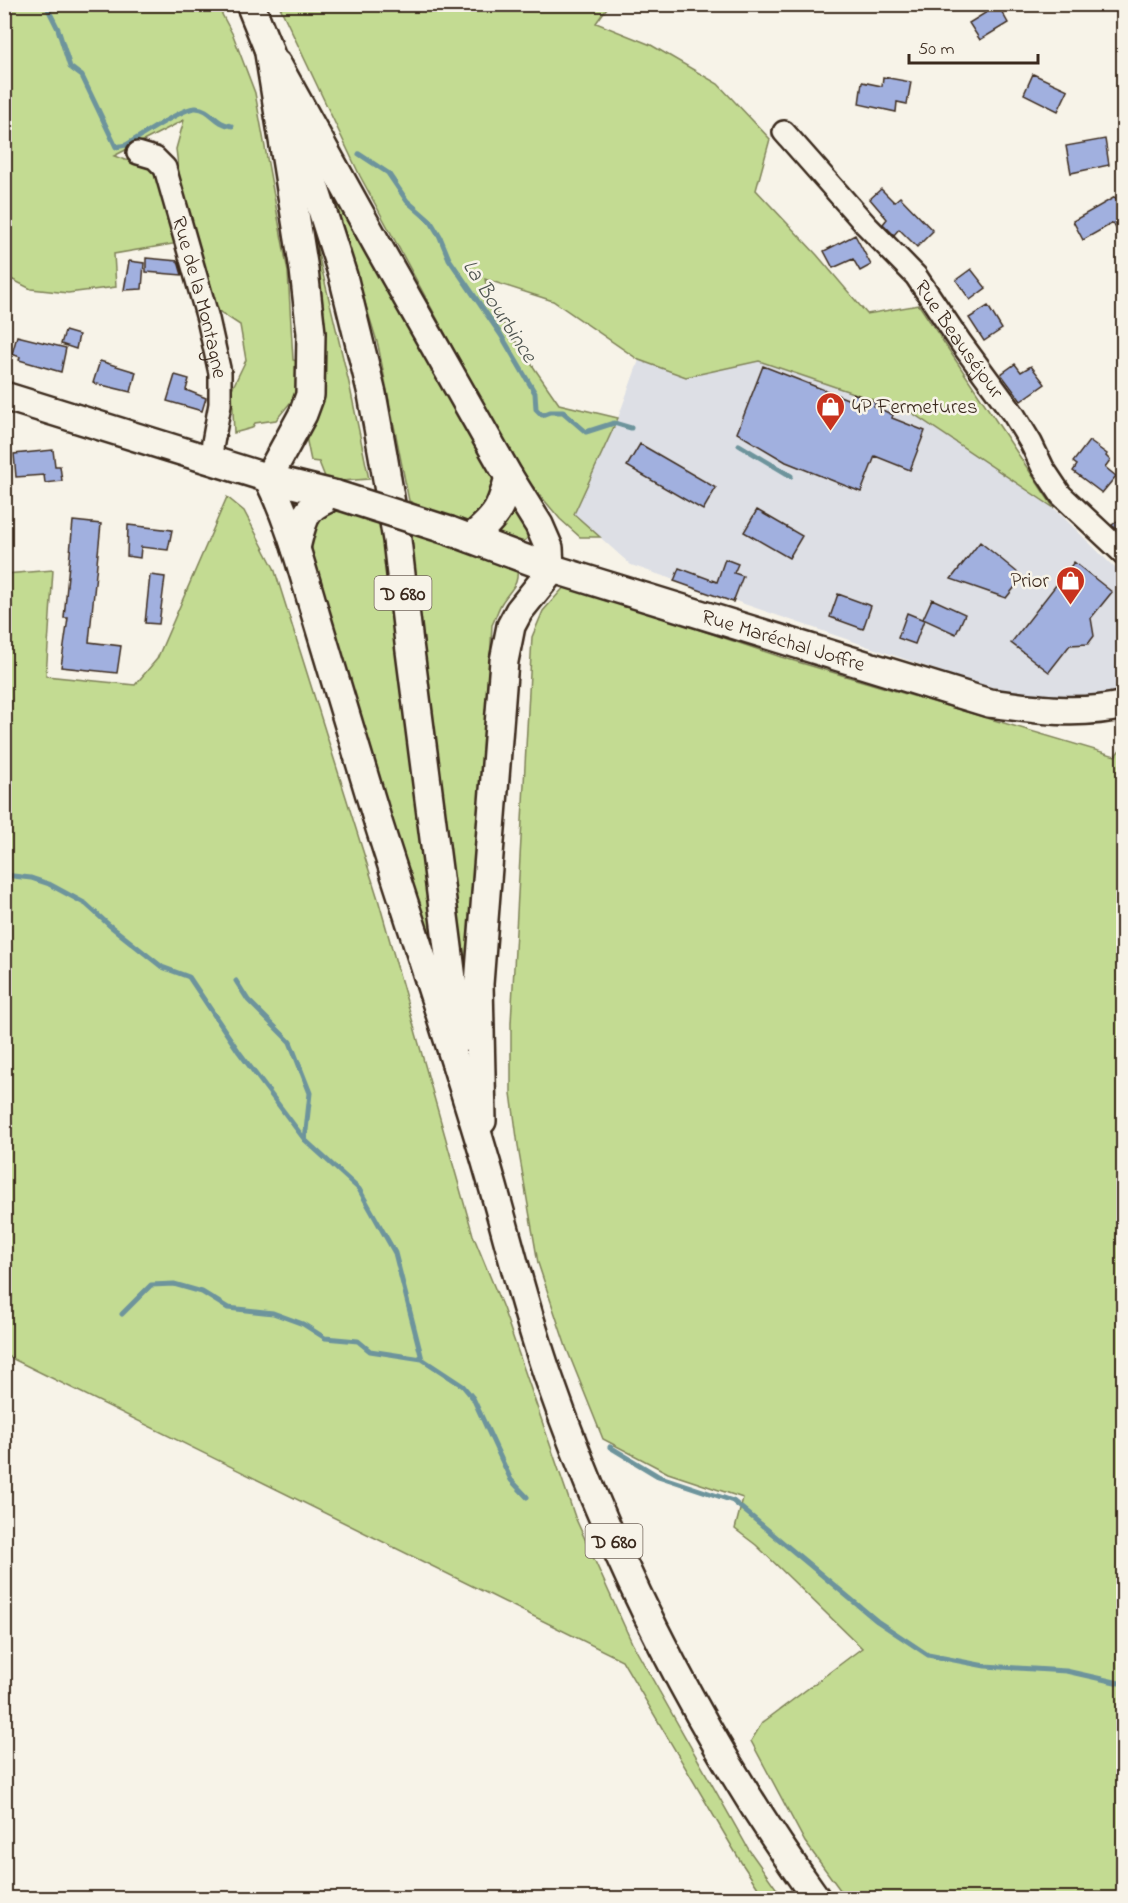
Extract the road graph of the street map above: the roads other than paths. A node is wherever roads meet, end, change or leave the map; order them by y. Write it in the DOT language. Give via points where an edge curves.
graph roads {
  1 [pos="250,4"];
  2 [pos="268,47"];
  3 [pos="784,132"];
  4 [pos="138,153"];
  5 [pos="4,396"];
  6 [pos="210,459"];
  7 [pos="509,477"];
  8 [pos="268,478"];
  9 [pos="337,495"];
  10 [pos="460,534"];
  11 [pos="296,548"];
  12 [pos="1124,554"];
  13 [pos="550,568"];
  14 [pos="1124,705"];
  15 [pos="483,1152"];
  16 [pos="816,1899"];
  1 -- 2 [label="main road, D 680"];
  2 -- 7 [label="main road"];
  2 -- 8 [label="main road" via="311,333 310,395"];
  2 -- 15 [label="main road, D 680" via="343,276 372,394 397,540 455,1002"];
  3 -- 12 [label="street, Rue Beauséjour" via="916,276 1014,416 1061,495"];
  4 -- 6 [label="street, Rue de la Montagne" via="155,158 165,168 208,320 220,373 220,404"];
  5 -- 6 [label="main road, Rue Maréchal Joffre"];
  6 -- 8 [label="main road, Rue Maréchal Joffre"];
  7 -- 10 [label="main road" via="500,508 486,525"];
  7 -- 13 [label="main road" via="539,525 549,548"];
  8 -- 9 [label="main road, Rue Maréchal Joffre"];
  8 -- 11 [label="main road"];
  9 -- 10 [label="main road, Rue Maréchal Joffre, bridge"];
  9 -- 11 [label="main road" via="316,502 303,518"];
  10 -- 13 [label="main road, Rue Maréchal Joffre"];
  11 -- 15 [label="main road"];
  13 -- 14 [label="main road, Rue Maréchal Joffre" via="989,704 1044,711"];
  13 -- 15 [label="main road" via="511,626 504,661 479,984"];
  15 -- 16 [label="main road, D 680" via="546,1370 616,1545 658,1639 720,1752 773,1839"];
}
